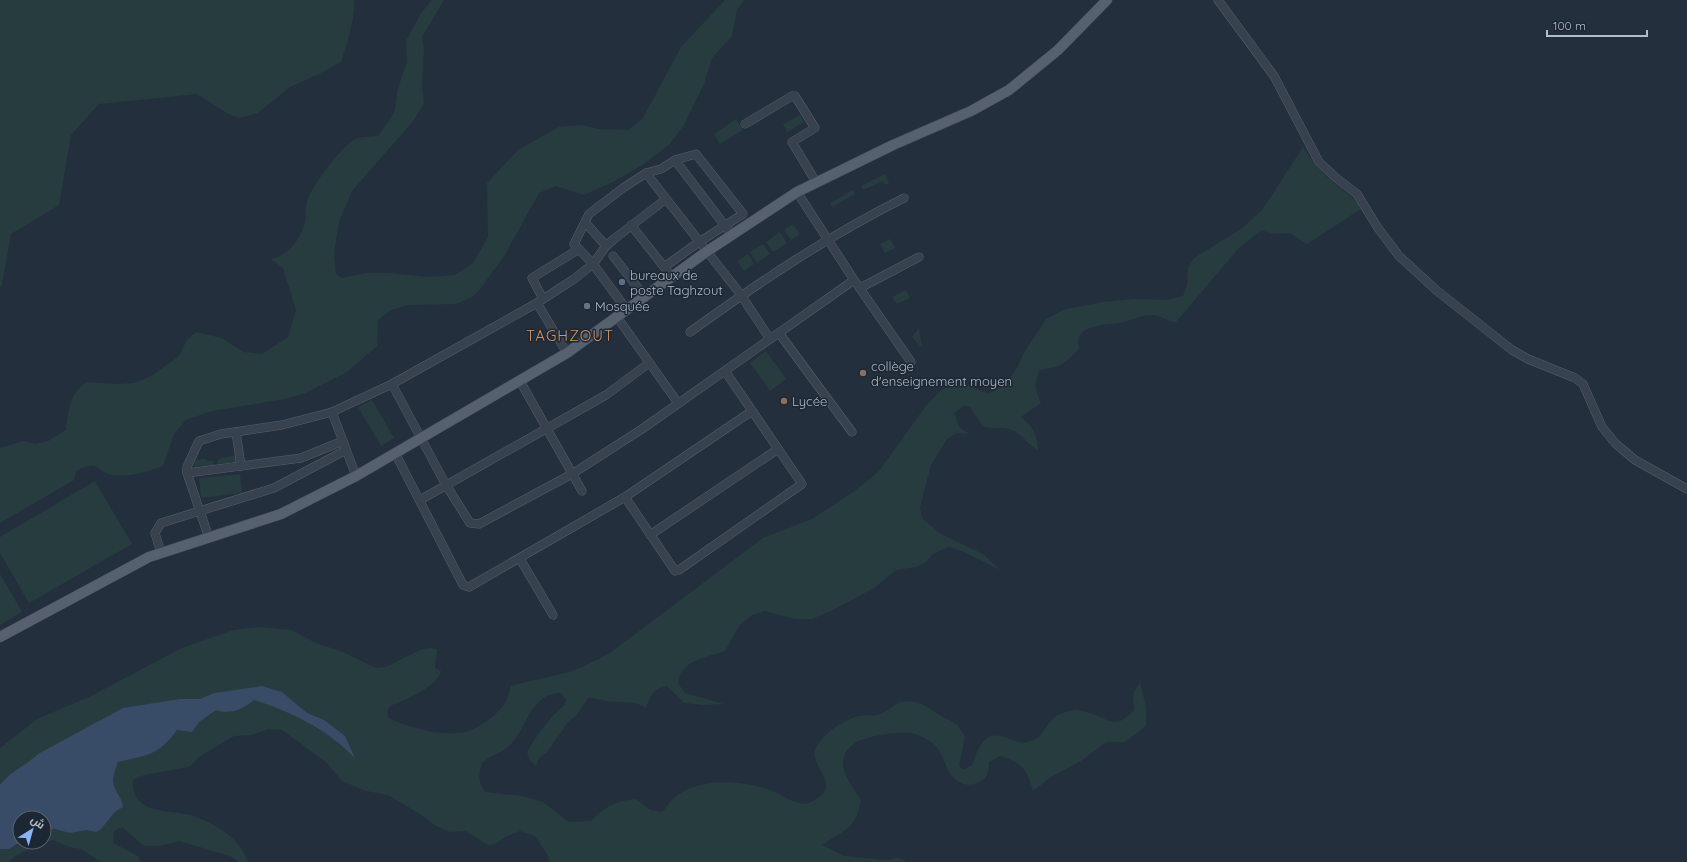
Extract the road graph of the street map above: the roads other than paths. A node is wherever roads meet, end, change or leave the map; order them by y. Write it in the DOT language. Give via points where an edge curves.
graph roads {
  1 [pos="1107,0"];
  2 [pos="1218,0"];
  3 [pos="745,124"];
  4 [pos="675,160"];
  5 [pos="646,173"];
  6 [pos="816,182"];
  7 [pos="797,192"];
  8 [pos="904,198"];
  9 [pos="666,199"];
  10 [pos="585,222"];
  11 [pos="631,225"];
  12 [pos="725,225"];
  13 [pos="732,235"];
  14 [pos="828,239"];
  15 [pos="699,242"];
  16 [pos="606,246"];
  17 [pos="579,249"];
  18 [pos="706,252"];
  19 [pos="613,256"];
  20 [pos="919,257"];
  21 [pos="593,264"];
  22 [pos="664,268"];
  23 [pos="672,278"];
  24 [pos="854,280"];
  25 [pos="860,288"];
  26 [pos="741,295"];
  27 [pos="645,297"];
  28 [pos="540,301"];
  29 [pos="627,310"];
  30 [pos="617,318"];
  31 [pos="690,332"];
  32 [pos="779,332"];
  33 [pos="770,339"];
  34 [pos="568,353"];
  35 [pos="911,362"];
  36 [pos="649,363"];
  37 [pos="725,372"];
  38 [pos="520,381"];
  39 [pos="392,384"];
  40 [pos="678,403"];
  41 [pos="332,412"];
  42 [pos="752,412"];
  43 [pos="548,430"];
  44 [pos="236,432"];
  45 [pos="852,432"];
  46 [pos="421,438"];
  47 [pos="343,441"];
  48 [pos="778,449"];
  49 [pos="346,450"];
  50 [pos="395,453"];
  51 [pos="241,466"];
  52 [pos="187,472"];
  53 [pos="572,474"];
  54 [pos="356,476"];
  55 [pos="446,485"];
  56 [pos="1687,489"];
  57 [pos="582,491"];
  58 [pos="625,497"];
  59 [pos="420,500"];
  60 [pos="200,511"];
  61 [pos="650,535"];
  62 [pos="209,538"];
  63 [pos="161,553"];
  64 [pos="520,559"];
  65 [pos="553,615"];
  66 [pos="0,637"];
  1 -- 6 [label="main road" via="1058,50 1009,90 971,111"];
  2 -- 56 [label="street" via="1277,81 1319,162 1358,194 1378,228 1399,256 1436,290 1512,350 1583,384 1602,427 1616,444 1634,460"];
  3 -- 6 [label="street" via="795,96 815,128 792,142"];
  4 -- 5 [label="street" via="661,169"];
  4 -- 12 [label="street"];
  4 -- 12 [label="street" via="696,154 743,214"];
  5 -- 9 [label="street"];
  5 -- 10 [label="street" via="589,214"];
  6 -- 7 [label="main road"];
  7 -- 13 [label="main road"];
  7 -- 14 [label="street"];
  8 -- 14 [label="street"];
  9 -- 11 [label="street"];
  9 -- 15 [label="street"];
  10 -- 16 [label="street"];
  10 -- 17 [label="street" via="574,244"];
  11 -- 16 [label="street"];
  11 -- 22 [label="street"];
  12 -- 13 [label="street"];
  12 -- 15 [label="street"];
  13 -- 18 [label="main road"];
  14 -- 24 [label="street"];
  14 -- 26 [label="street"];
  15 -- 18 [label="street"];
  15 -- 22 [label="street"];
  16 -- 21 [label="street"];
  17 -- 21 [label="street"];
  17 -- 28 [label="street" via="532,278"];
  18 -- 23 [label="main road"];
  18 -- 26 [label="street"];
  19 -- 27 [label="street"];
  20 -- 25 [label="street"];
  21 -- 28 [label="street"];
  21 -- 29 [label="street"];
  22 -- 23 [label="street"];
  23 -- 27 [label="main road"];
  24 -- 25 [label="street"];
  24 -- 32 [label="street"];
  25 -- 35 [label="street"];
  26 -- 31 [label="street"];
  26 -- 33 [label="street"];
  27 -- 29 [label="main road"];
  28 -- 34 [label="street"];
  28 -- 39 [label="street"];
  29 -- 30 [label="main road"];
  30 -- 34 [label="main road"];
  30 -- 36 [label="street"];
  32 -- 33 [label="street"];
  32 -- 45 [label="street"];
  33 -- 37 [label="street"];
  34 -- 38 [label="main road"];
  36 -- 40 [label="street"];
  36 -- 43 [label="street" via="606,395"];
  37 -- 40 [label="street"];
  37 -- 42 [label="street"];
  38 -- 43 [label="street"];
  38 -- 46 [label="main road"];
  39 -- 41 [label="street"];
  39 -- 46 [label="street"];
  40 -- 53 [label="street"];
  41 -- 44 [label="street" via="282,425"];
  41 -- 47 [label="street"];
  42 -- 48 [label="street"];
  42 -- 58 [label="street"];
  43 -- 53 [label="street"];
  43 -- 55 [label="street"];
  44 -- 51 [label="street"];
  44 -- 52 [label="street" via="199,441"];
  46 -- 50 [label="main road"];
  46 -- 55 [label="street"];
  47 -- 49 [label="street"];
  47 -- 51 [label="street" via="301,458"];
  48 -- 61 [label="street"];
  48 -- 61 [label="street" via="802,484 679,570 672,569"];
  49 -- 54 [label="street"];
  49 -- 60 [label="street" via="274,488"];
  50 -- 54 [label="main road"];
  50 -- 59 [label="street"];
  51 -- 52 [label="street"];
  52 -- 60 [label="street"];
  53 -- 55 [label="street" via="479,524 470,523"];
  53 -- 57 [label="street"];
  54 -- 62 [label="main road" via="281,514"];
  55 -- 59 [label="street"];
  58 -- 61 [label="street"];
  58 -- 64 [label="street"];
  59 -- 64 [label="street" via="466,587"];
  60 -- 62 [label="street"];
  60 -- 63 [label="street" via="161,523 155,533"];
  62 -- 63 [label="main road"];
  63 -- 66 [label="main road" via="149,557"];
  64 -- 65 [label="street"];
}
